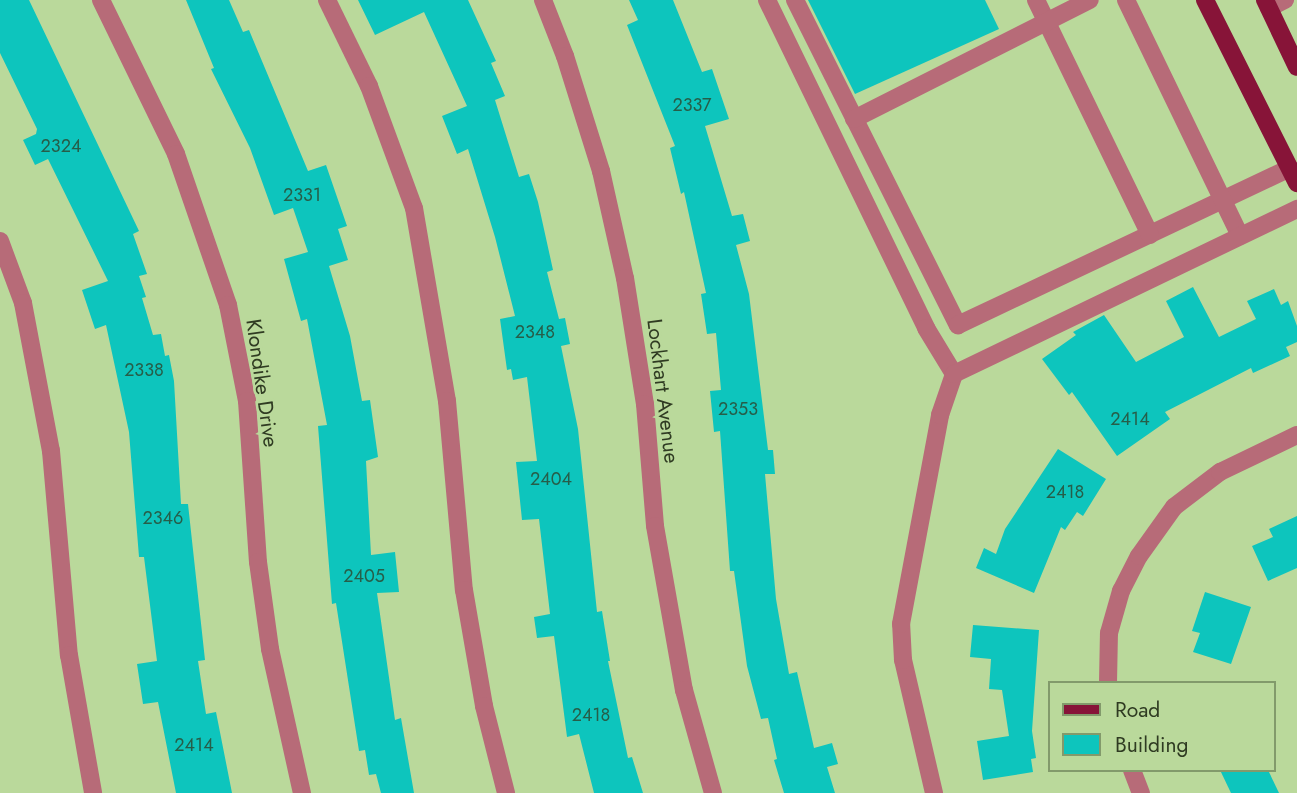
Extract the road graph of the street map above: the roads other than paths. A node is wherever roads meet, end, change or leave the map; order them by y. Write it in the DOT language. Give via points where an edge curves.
graph roads {
  1 [pos="102,0"];
  2 [pos="327,0"];
  3 [pos="543,0"];
  4 [pos="767,0"];
  5 [pos="795,0"];
  6 [pos="1036,0"];
  7 [pos="1090,0"];
  8 [pos="1126,0"];
  9 [pos="1205,0"];
  10 [pos="1273,3"];
  11 [pos="1046,22"];
  12 [pos="1297,67"];
  13 [pos="854,119"];
  14 [pos="1293,175"];
  15 [pos="1222,201"];
  16 [pos="1297,209"];
  17 [pos="1150,235"];
  18 [pos="1240,236"];
  19 [pos="0,241"];
  20 [pos="954,374"];
  21 [pos="1297,435"];
  22 [pos="1108,681"];
  23 [pos="1133,772"];
  24 [pos="93,793"];
  25 [pos="302,793"];
  26 [pos="506,793"];
  27 [pos="713,793"];
  28 [pos="934,793"];
  29 [pos="1141,793"];
  1 -- 25 [label="street, Klondike Drive" via="176,154 228,305 247,401 258,562 270,649"];
  2 -- 26 [label="street" via="369,86 414,208 447,401 464,590 484,706"];
  3 -- 27 [label="street, Lockhart Avenue" via="601,171 625,278 645,404 657,539 684,690"];
  4 -- 20 [label="street" via="926,328"];
  5 -- 13 [label="street"];
  6 -- 11 [label="street"];
  7 -- 11 [label="street"];
  8 -- 15 [label="street"];
  9 -- 14 [label="main road"];
  10 -- 12 [label="main road"];
  11 -- 13 [label="street"];
  11 -- 17 [label="street"];
  13 -- 17 [label="street" via="958,325"];
  14 -- 15 [label="street"];
  15 -- 17 [label="street"];
  15 -- 18 [label="street"];
  16 -- 18 [label="street"];
  18 -- 20 [label="street"];
  19 -- 24 [label="street" via="23,303 51,451 69,655"];
  20 -- 28 [label="street" via="940,415 901,624 903,660"];
  21 -- 22 [label="street" via="1220,472 1174,507 1121,591 1109,633"];
  23 -- 29 [label="street"];
}
